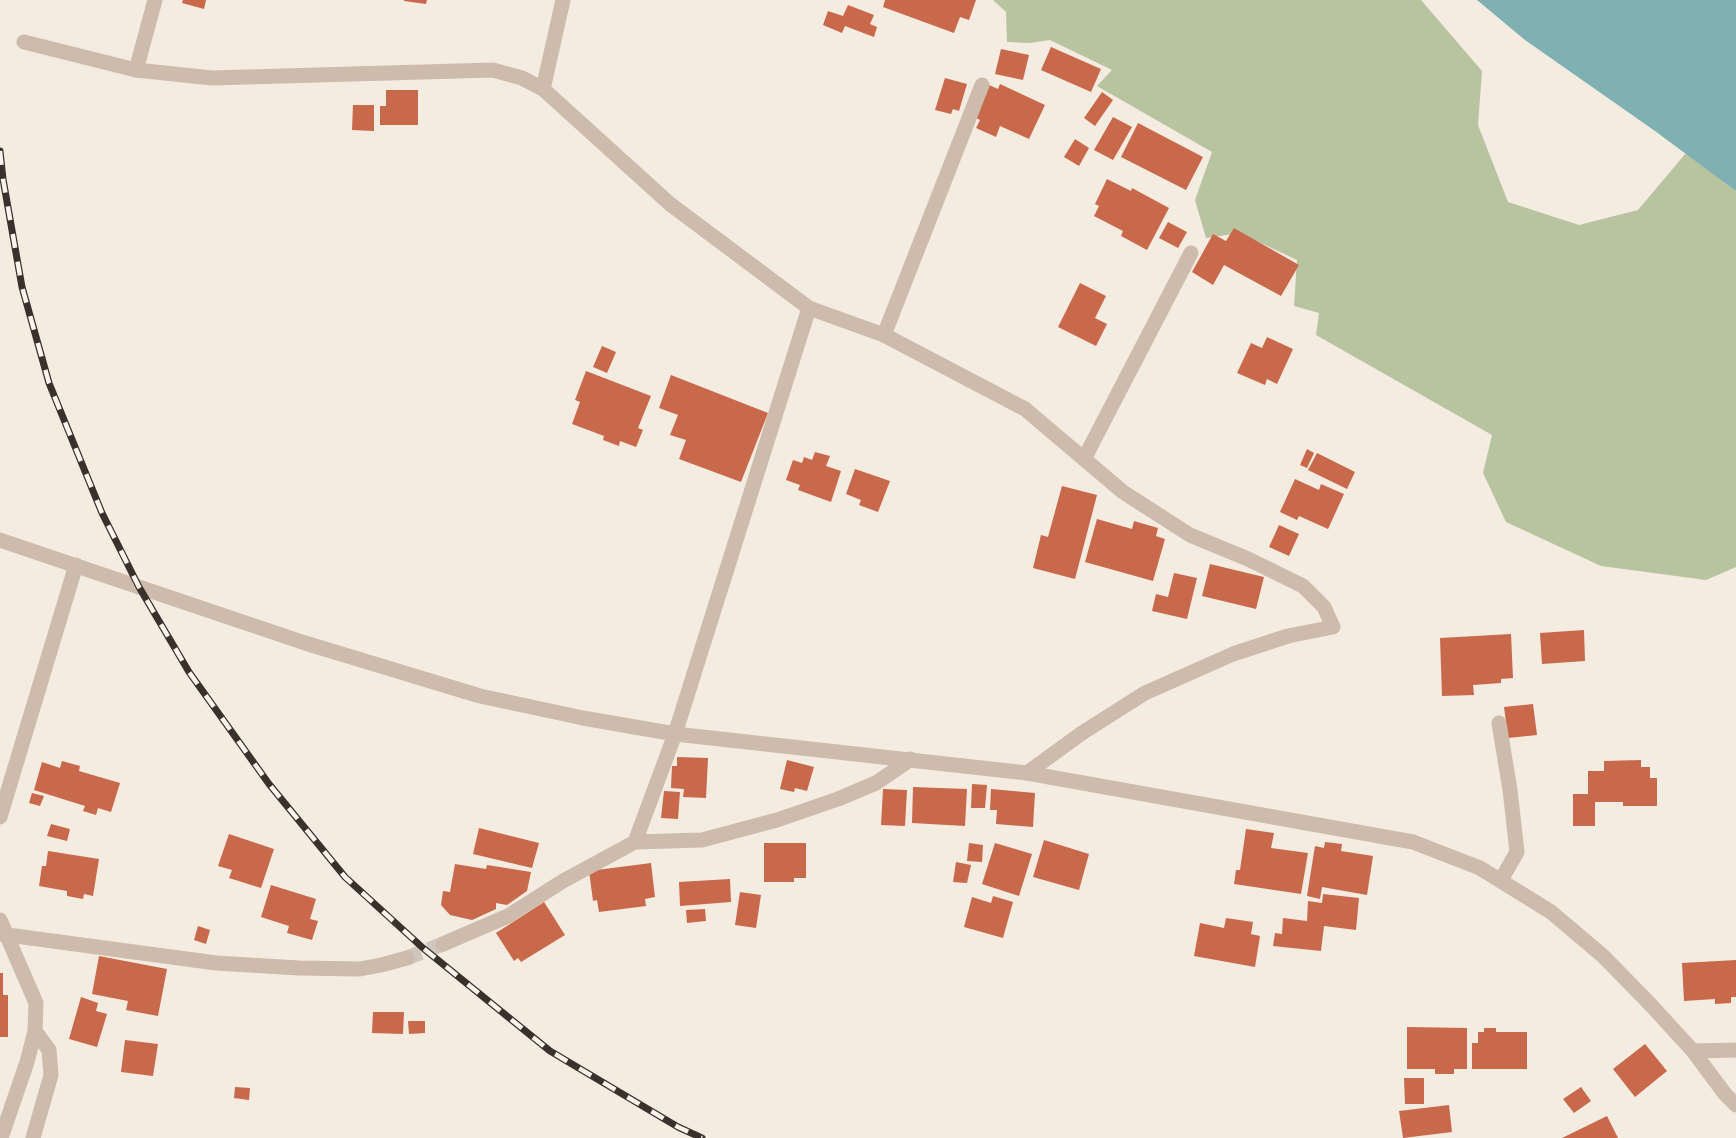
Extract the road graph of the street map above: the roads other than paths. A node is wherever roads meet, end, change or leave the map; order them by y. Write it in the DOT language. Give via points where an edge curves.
graph roads {
  1 [pos="155,0"];
  2 [pos="563,0"];
  3 [pos="24,42"];
  4 [pos="136,70"];
  5 [pos="981,85"];
  6 [pos="543,89"];
  7 [pos="1191,253"];
  8 [pos="809,308"];
  9 [pos="885,335"];
  10 [pos="1084,459"];
  11 [pos="0,540"];
  12 [pos="76,565"];
  13 [pos="1499,723"];
  14 [pos="675,734"];
  15 [pos="911,759"];
  16 [pos="1027,773"];
  17 [pos="0,817"];
  18 [pos="634,842"];
  19 [pos="1501,880"];
  20 [pos="2,929"];
  21 [pos="443,944"];
  22 [pos="407,958"];
  23 [pos="34,1031"];
  24 [pos="1736,1050"];
  25 [pos="1693,1051"];
  26 [pos="1736,1105"];
  27 [pos="1,1138"];
  28 [pos="33,1138"];
  1 -- 4 [label="street"];
  2 -- 6 [label="street"];
  3 -- 4 [label="street"];
  4 -- 6 [label="street" via="212,78 493,70"];
  5 -- 9 [label="street"];
  6 -- 8 [label="street" via="670,204"];
  7 -- 10 [label="street"];
  8 -- 9 [label="street"];
  8 -- 14 [label="street"];
  9 -- 10 [label="street" via="1025,409"];
  10 -- 16 [label="street" via="1123,492 1190,535 1303,586 1324,607 1333,627 1288,636 1233,654 1145,693"];
  11 -- 12 [label="street"];
  12 -- 14 [label="street" via="305,643 480,696"];
  12 -- 17 [label="street"];
  13 -- 19 [label="street" via="1517,852"];
  14 -- 15 [label="street"];
  14 -- 18 [label="street"];
  15 -- 16 [label="street"];
  15 -- 18 [label="street" via="876,783 777,820 702,840"];
  16 -- 19 [label="street" via="1413,842"];
  18 -- 21 [label="street" via="508,916"];
  19 -- 25 [label="street" via="1551,912 1603,956"];
  20 -- 22 [label="street" via="228,964 360,969"];
  20 -- 23 [label="street" via="36,1003"];
  23 -- 27 [label="street"];
  23 -- 28 [label="street" via="49,1050 51,1075"];
  24 -- 25 [label="street"];
  25 -- 26 [label="street"];
}
